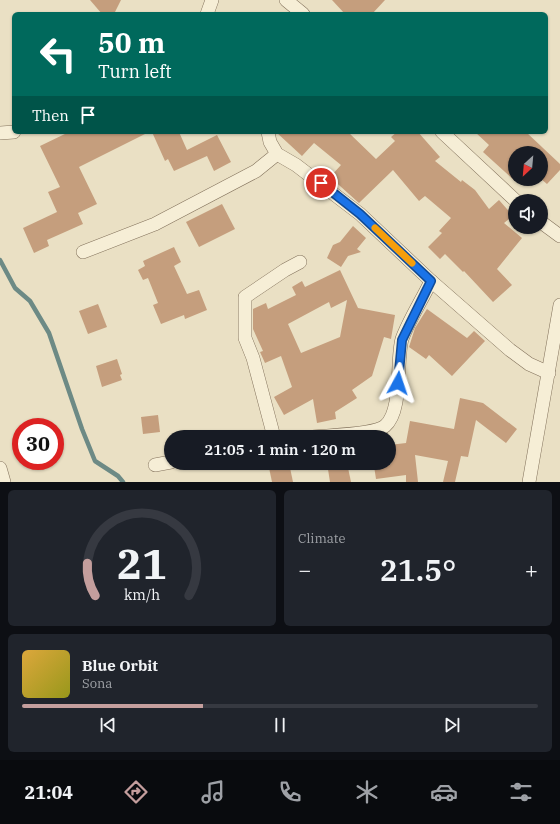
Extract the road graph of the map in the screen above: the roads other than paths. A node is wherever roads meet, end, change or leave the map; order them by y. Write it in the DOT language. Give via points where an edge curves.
graph roads {
  1 [pos="212,0"];
  2 [pos="286,0"];
  3 [pos="208,12"];
  4 [pos="301,12"];
  5 [pos="12,132"];
  6 [pos="0,133"];
  7 [pos="268,134"];
  8 [pos="444,134"];
  9 [pos="277,154"];
  10 [pos="508,194"];
  11 [pos="548,227"];
  12 [pos="560,236"];
  13 [pos="82,252"];
  14 [pos="300,262"];
  15 [pos="431,281"];
  16 [pos="560,305"];
  17 [pos="549,373"];
  18 [pos="272,430"];
  19 [pos="377,430"];
  20 [pos="164,463"];
  21 [pos="155,465"];
  22 [pos="0,468"];
  23 [pos="4,482"];
  24 [pos="529,482"];
  1 -- 3 [label="street"];
  2 -- 4 [label="street"];
  5 -- 6 [label="street"];
  7 -- 9 [label="street"];
  8 -- 10 [label="street"];
  9 -- 13 [label="street" via="256,171 155,224"];
  9 -- 15 [label="street" via="296,165 360,214"];
  11 -- 12 [label="street"];
  14 -- 18 [label="street" via="245,297 245,338 253,358"];
  15 -- 17 [label="street" via="510,350 529,364"];
  15 -- 19 [label="street" via="402,340 397,397 390,420"];
  16 -- 17 [label="street"];
  17 -- 24 [label="street"];
  20 -- 21 [label="street"];
  22 -- 23 [label="street"];
}
